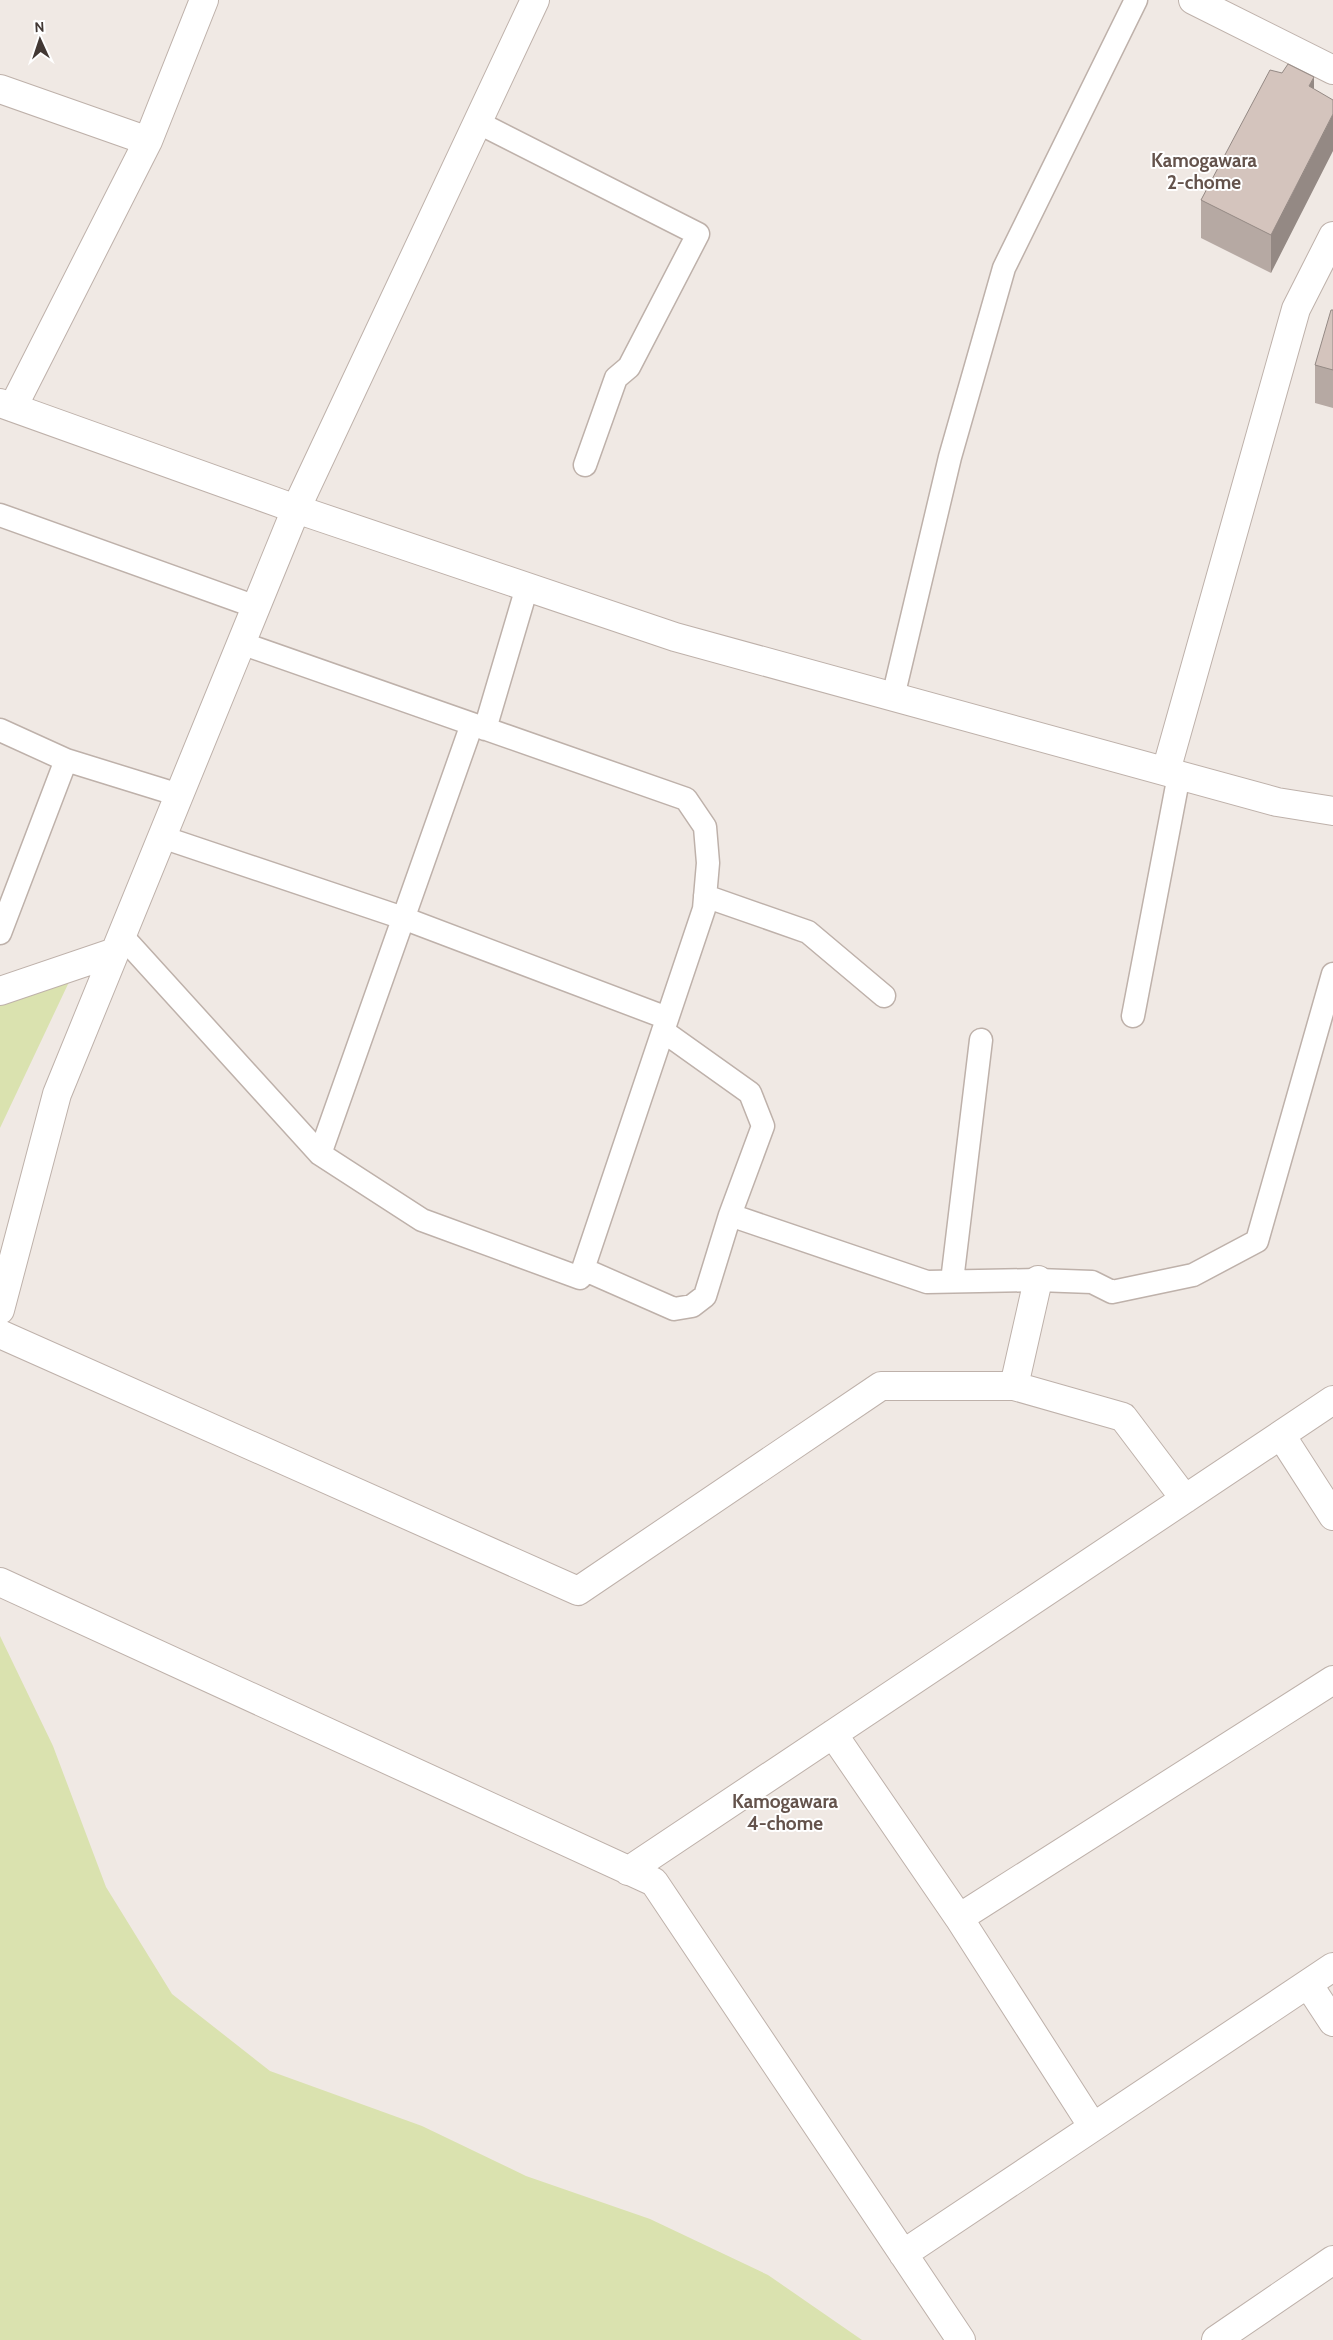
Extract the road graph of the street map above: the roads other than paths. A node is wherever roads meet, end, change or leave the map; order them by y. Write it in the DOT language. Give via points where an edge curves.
graph roads {
  1 [pos="204,0"];
  2 [pos="534,0"];
  3 [pos="1136,0"];
  4 [pos="1193,0"];
  5 [pos="1333,70"];
  6 [pos="0,88"];
  7 [pos="477,122"];
  8 [pos="148,141"];
  9 [pos="1333,236"];
  10 [pos="7,405"];
  11 [pos="585,465"];
  12 [pos="296,509"];
  13 [pos="0,515"];
  14 [pos="527,587"];
  15 [pos="256,607"];
  16 [pos="241,643"];
  17 [pos="893,697"];
  18 [pos="478,726"];
  19 [pos="0,730"];
  20 [pos="66,760"];
  21 [pos="1172,773"];
  22 [pos="180,795"];
  23 [pos="1333,811"];
  24 [pos="162,837"];
  25 [pos="705,896"];
  26 [pos="403,918"];
  27 [pos="0,933"];
  28 [pos="118,944"];
  29 [pos="1333,974"];
  30 [pos="0,991"];
  31 [pos="884,996"];
  32 [pos="1133,1016"];
  33 [pos="665,1024"];
  34 [pos="981,1040"];
  35 [pos="320,1154"];
  36 [pos="730,1215"];
  37 [pos="583,1269"];
  38 [pos="1038,1280"];
  39 [pos="952,1281"];
  40 [pos="0,1310"];
  41 [pos="0,1334"];
  42 [pos="1014,1386"];
  43 [pos="1333,1400"];
  44 [pos="1281,1435"];
  45 [pos="1185,1499"];
  46 [pos="1333,1516"];
  47 [pos="0,1582"];
  48 [pos="1333,1680"];
  49 [pos="833,1734"];
  50 [pos="628,1870"];
  51 [pos="959,1918"];
  52 [pos="1333,1967"];
  53 [pos="1308,1984"];
  54 [pos="1333,2022"];
  55 [pos="1093,2127"];
  56 [pos="903,2254"];
  57 [pos="1333,2260"];
  58 [pos="961,2340"];
  59 [pos="1216,2340"];
  1 -- 8 [label="street"];
  2 -- 7 [label="street"];
  3 -- 17 [label="lane" via="1004,268 950,457"];
  4 -- 5 [label="street"];
  6 -- 8 [label="street"];
  7 -- 11 [label="lane" via="698,234 629,367 616,378"];
  7 -- 12 [label="street"];
  8 -- 10 [label="street"];
  9 -- 21 [label="street" via="1296,309"];
  10 -- 12 [label="street"];
  12 -- 14 [label="street"];
  12 -- 15 [label="street"];
  13 -- 15 [label="lane"];
  14 -- 17 [label="street" via="675,637"];
  14 -- 18 [label="lane"];
  15 -- 16 [label="street"];
  16 -- 18 [label="lane"];
  16 -- 22 [label="street"];
  17 -- 21 [label="street"];
  18 -- 25 [label="lane" via="686,799 705,826 708,863"];
  18 -- 26 [label="lane"];
  19 -- 20 [label="lane"];
  20 -- 22 [label="lane"];
  20 -- 27 [label="lane"];
  21 -- 23 [label="street" via="1277,802"];
  21 -- 32 [label="lane"];
  22 -- 24 [label="street"];
  24 -- 26 [label="lane"];
  24 -- 28 [label="street"];
  25 -- 31 [label="lane" via="808,932"];
  25 -- 33 [label="lane" via="704,909"];
  26 -- 33 [label="lane"];
  26 -- 35 [label="lane"];
  28 -- 30 [label="street"];
  28 -- 35 [label="lane"];
  28 -- 40 [label="street" via="57,1094"];
  29 -- 38 [label="lane" via="1256,1241 1193,1274 1112,1292 1092,1282"];
  33 -- 36 [label="lane" via="750,1093 763,1126"];
  33 -- 37 [label="lane"];
  34 -- 39 [label="lane"];
  35 -- 37 [label="lane" via="422,1220 580,1278"];
  36 -- 37 [label="lane" via="705,1296 692,1306 674,1309"];
  36 -- 39 [label="lane" via="927,1282"];
  38 -- 39 [label="lane"];
  38 -- 42 [label="street"];
  41 -- 42 [label="street" via="578,1591 881,1386"];
  42 -- 45 [label="street" via="1123,1417"];
  43 -- 44 [label="street"];
  44 -- 45 [label="street"];
  44 -- 46 [label="street"];
  45 -- 49 [label="street"];
  47 -- 50 [label="street"];
  48 -- 51 [label="street"];
  49 -- 50 [label="street"];
  49 -- 51 [label="street"];
  50 -- 56 [label="street" via="654,1882"];
  51 -- 55 [label="street"];
  52 -- 53 [label="street"];
  53 -- 54 [label="street"];
  53 -- 55 [label="street"];
  55 -- 56 [label="street"];
  56 -- 58 [label="street"];
  57 -- 59 [label="street"];
}
